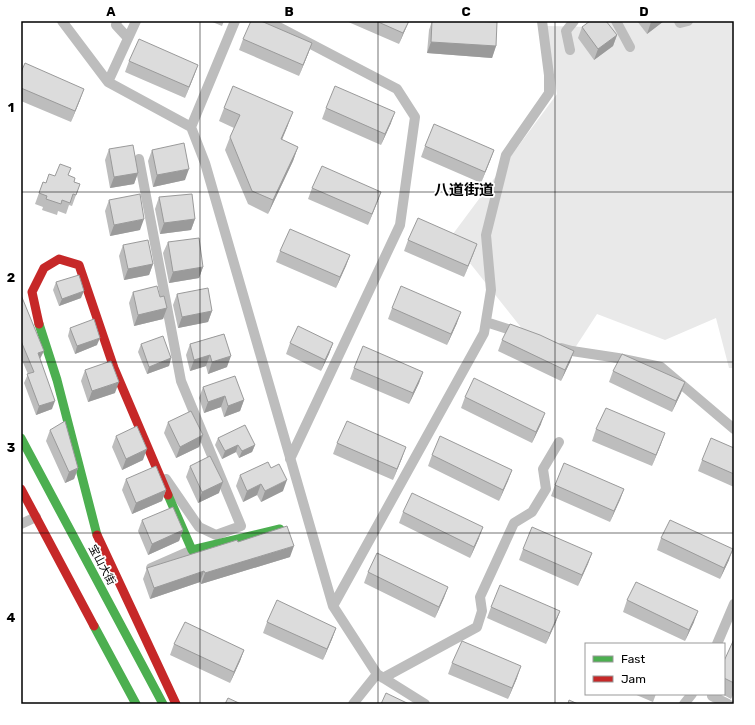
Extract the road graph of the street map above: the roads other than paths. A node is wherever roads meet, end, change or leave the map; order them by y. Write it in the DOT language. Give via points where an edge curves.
graph roads {
  1 [pos="62,21"];
  2 [pos="117,21"];
  3 [pos="136,21"];
  4 [pos="235,21"];
  5 [pos="267,21"];
  6 [pos="542,21"];
  7 [pos="574,21"];
  8 [pos="616,21"];
  9 [pos="679,21"];
  10 [pos="688,21"];
  11 [pos="128,38"];
  12 [pos="630,47"];
  13 [pos="570,50"];
  14 [pos="108,82"];
  15 [pos="191,127"];
  16 [pos="139,159"];
  17 [pos="486,322"];
  18 [pos="529,336"];
  19 [pos="551,344"];
  20 [pos="734,429"];
  21 [pos="21,438"];
  22 [pos="559,442"];
  23 [pos="150,455"];
  24 [pos="290,460"];
  25 [pos="21,489"];
  26 [pos="36,517"];
  27 [pos="21,524"];
  28 [pos="280,529"];
  29 [pos="192,550"];
  30 [pos="147,570"];
  31 [pos="734,604"];
  32 [pos="333,606"];
  33 [pos="717,643"];
  34 [pos="380,676"];
  35 [pos="691,695"];
  36 [pos="712,696"];
  37 [pos="136,704"];
  38 [pos="163,704"];
  39 [pos="176,704"];
  40 [pos="353,704"];
  41 [pos="424,704"];
  42 [pos="684,704"];
  43 [pos="728,704"];
  1 -- 14 [label="street"];
  2 -- 11 [label="street" via="116,25"];
  3 -- 11 [label="street"];
  4 -- 15 [label="street"];
  5 -- 24 [label="street" via="397,89 415,117 400,225"];
  6 -- 17 [label="street" via="549,93 506,155 486,235 491,290"];
  7 -- 13 [label="street" via="566,31"];
  8 -- 12 [label="street"];
  9 -- 10 [label="street"];
  11 -- 14 [label="street"];
  14 -- 15 [label="street"];
  15 -- 24 [label="street" via="205,163"];
  16 -- 23 [label="street" via="181,381 241,526 216,535 199,527"];
  17 -- 18 [label="street"];
  17 -- 32 [label="street" via="484,333"];
  19 -- 20 [label="street" via="572,351 661,367"];
  21 -- 38 [label="street, 宝山大街"];
  22 -- 34 [label="street" via="542,469 546,489 532,512 514,523 480,597 482,612 477,627"];
  23 -- 29 [label="street"];
  23 -- 39 [label="street" via="114,368 79,265 59,258 44,268 32,292 39,326 57,380 98,540"];
  24 -- 32 [label="street"];
  25 -- 26 [label="street"];
  26 -- 27 [label="street"];
  26 -- 37 [label="street"];
  28 -- 29 [label="street"];
  29 -- 30 [label="street"];
  31 -- 33 [label="street"];
  32 -- 34 [label="street"];
  34 -- 40 [label="street"];
  34 -- 41 [label="street"];
  35 -- 42 [label="street"];
  36 -- 43 [label="street"];
}
